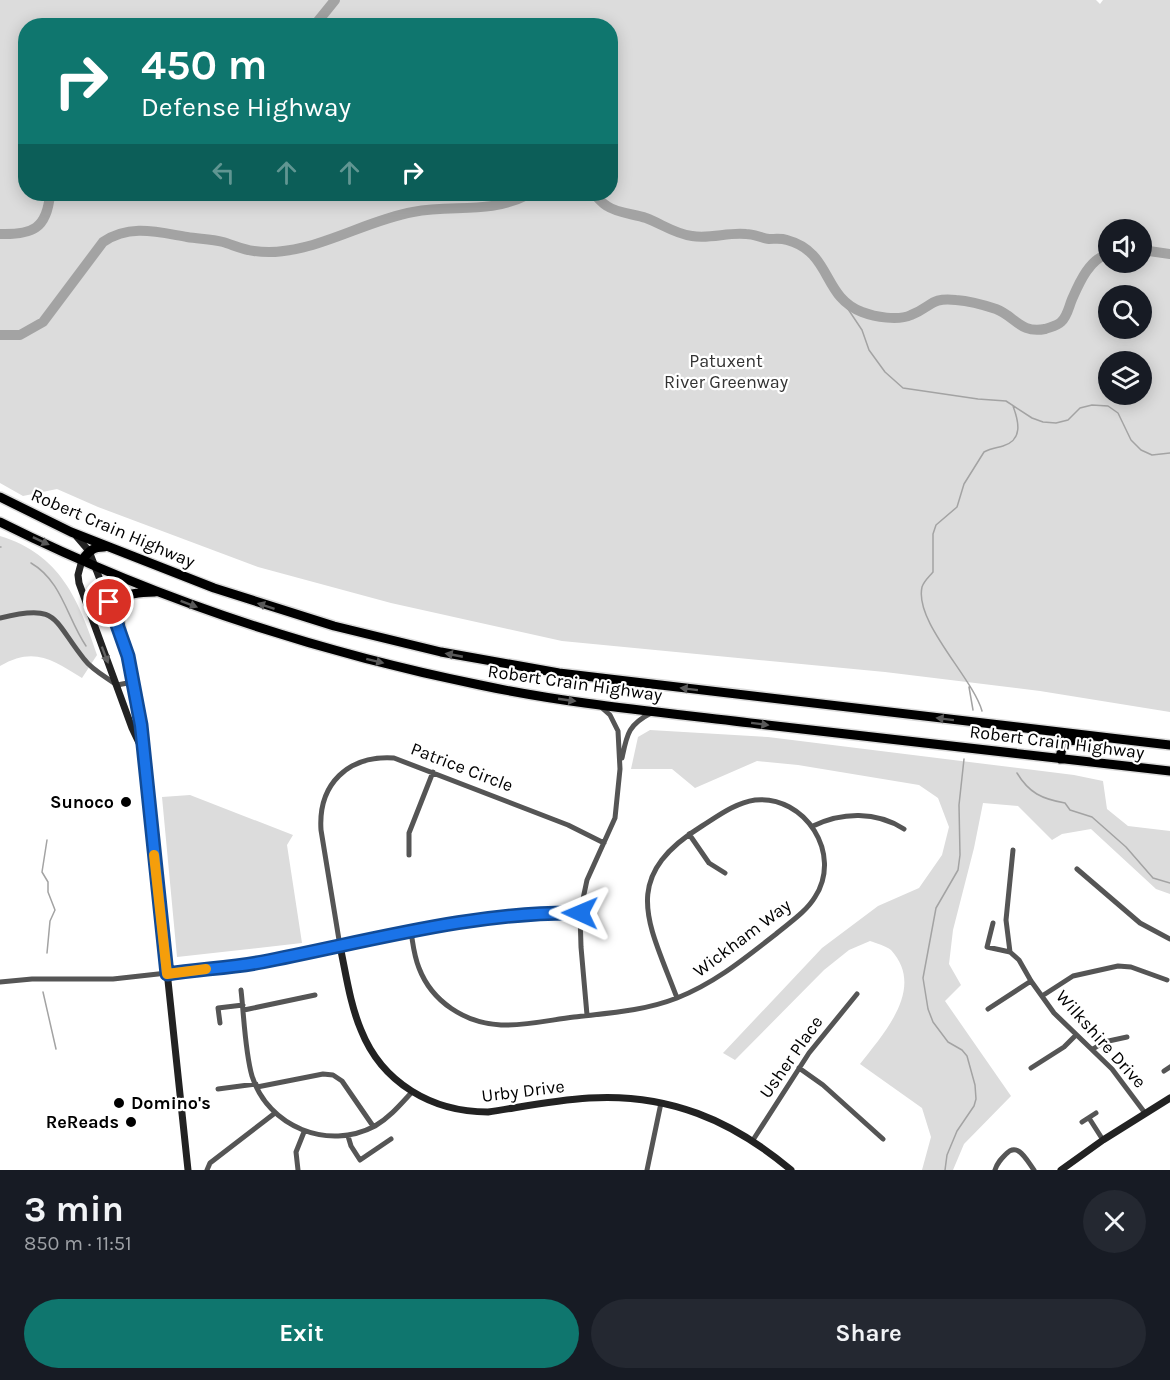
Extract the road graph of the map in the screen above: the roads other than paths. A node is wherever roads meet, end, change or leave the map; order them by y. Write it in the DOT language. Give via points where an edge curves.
graph roads {
  1 [pos="0,497"];
  2 [pos="0,522"];
  3 [pos="71,532"];
  4 [pos="106,547"];
  5 [pos="89,551"];
  6 [pos="82,560"];
  7 [pos="96,567"];
  8 [pos="159,592"];
  9 [pos="0,618"];
  10 [pos="122,638"];
  11 [pos="133,682"];
  12 [pos="117,685"];
  13 [pos="597,704"];
  14 [pos="653,711"];
  15 [pos="1126,740"];
  16 [pos="1170,745"];
  17 [pos="143,752"];
  18 [pos="1060,759"];
  19 [pos="620,769"];
  20 [pos="1170,771"];
  21 [pos="434,772"];
  22 [pos="813,826"];
  23 [pos="904,829"];
  24 [pos="690,834"];
  25 [pos="604,843"];
  26 [pos="1013,850"];
  27 [pos="409,855"];
  28 [pos="1077,869"];
  29 [pos="725,873"];
  30 [pos="580,913"];
  31 [pos="993,923"];
  32 [pos="411,932"];
  33 [pos="1170,939"];
  34 [pos="340,946"];
  35 [pos="1010,952"];
  36 [pos="167,974"];
  37 [pos="1167,980"];
  38 [pos="1031,981"];
  39 [pos="0,982"];
  40 [pos="242,990"];
  41 [pos="857,994"];
  42 [pos="315,995"];
  43 [pos="1042,996"];
  44 [pos="677,998"];
  45 [pos="243,1008"];
  46 [pos="988,1009"];
  47 [pos="587,1015"];
  48 [pos="220,1023"];
  49 [pos="1076,1035"];
  50 [pos="1126,1037"];
  51 [pos="1093,1050"];
  52 [pos="799,1068"];
  53 [pos="1031,1068"];
  54 [pos="256,1085"];
  55 [pos="218,1089"];
  56 [pos="412,1092"];
  57 [pos="1170,1098"];
  58 [pos="661,1103"];
  59 [pos="275,1113"];
  60 [pos="1096,1113"];
  61 [pos="1145,1113"];
  62 [pos="1089,1118"];
  63 [pos="1082,1122"];
  64 [pos="374,1126"];
  65 [pos="304,1132"];
  66 [pos="348,1136"];
  67 [pos="391,1139"];
  68 [pos="884,1139"];
  69 [pos="753,1140"];
  70 [pos="1103,1140"];
  71 [pos="188,1170"];
  72 [pos="207,1170"];
  73 [pos="298,1170"];
  74 [pos="647,1170"];
  75 [pos="791,1170"];
  76 [pos="995,1170"];
  77 [pos="1034,1170"];
  78 [pos="1062,1170"];
  1 -- 3 [label="highway, Robert Crain Highway"];
  2 -- 6 [label="highway, Robert Crain Highway, one-way"];
  3 -- 4 [label="highway, Robert Crain Highway"];
  3 -- 5 [label="street"];
  4 -- 5 [label="highway"];
  15 -- 4 [label="highway, Robert Crain Highway, one-way" via="485,661 377,638 296,615"];
  5 -- 6 [label="highway"];
  5 -- 7 [label="street"];
  6 -- 7 [label="highway, Robert Crain Highway"];
  6 -- 12 [label="street, one-way" via="79,583"];
  7 -- 8 [label="highway, Robert Crain Highway"];
  7 -- 10 [label="street"];
  8 -- 10 [label="highway" via="124,596 119,604"];
  8 -- 13 [label="highway, Robert Crain Highway, one-way" via="290,638 372,661 480,685"];
  9 -- 12 [label="street" via="26,612 50,616 65,630 86,662"];
  10 -- 11 [label="street"];
  11 -- 12 [label="street"];
  11 -- 17 [label="street"];
  12 -- 17 [label="street"];
  13 -- 14 [label="highway, Robert Crain Highway"];
  13 -- 19 [label="street" via="618,731"];
  14 -- 18 [label="highway, Robert Crain Highway, one-way"];
  14 -- 19 [label="street" via="630,729"];
  15 -- 16 [label="highway, Robert Crain Highway"];
  15 -- 18 [label="highway" via="1066,740"];
  17 -- 36 [label="street"];
  18 -- 20 [label="highway, Robert Crain Highway"];
  19 -- 25 [label="street" via="615,818"];
  21 -- 25 [label="street, Patrice Circle"];
  21 -- 27 [label="street" via="409,832"];
  21 -- 34 [label="street, Patrice Circle" via="394,758 372,758 341,773 326,794 321,830"];
  22 -- 23 [label="street" via="851,815 890,820"];
  22 -- 24 [label="street, Wickham Way" via="793,808 755,800 731,808"];
  22 -- 44 [label="street, Wickham Way" via="825,861 815,897 795,919 726,972"];
  24 -- 29 [label="street" via="709,863"];
  24 -- 44 [label="street, Wickham Way" via="674,844 661,860 647,897 650,926"];
  25 -- 30 [label="street" via="587,880"];
  26 -- 35 [label="street" via="1006,920"];
  28 -- 33 [label="street" via="1134,918"];
  30 -- 32 [label="street" via="522,914"];
  30 -- 47 [label="street"];
  31 -- 35 [label="street" via="987,947"];
  32 -- 34 [label="street"];
  32 -- 47 [label="street, Wickham Way" via="424,978 447,1006 470,1019 502,1025"];
  34 -- 36 [label="street" via="259,963"];
  34 -- 56 [label="street, Urby Drive" via="367,1045 384,1069"];
  35 -- 38 [label="street, Wilkshire Drive"];
  36 -- 39 [label="street"];
  36 -- 71 [label="street"];
  37 -- 43 [label="street" via="1118,966 1073,976"];
  38 -- 43 [label="street, Wilkshire Drive"];
  38 -- 46 [label="street"];
  40 -- 45 [label="street"];
  41 -- 52 [label="street, Usher Place"];
  42 -- 45 [label="street"];
  43 -- 49 [label="street, Wilkshire Drive"];
  44 -- 47 [label="street, Wickham Way" via="650,1007"];
  45 -- 48 [label="street" via="218,1008"];
  45 -- 54 [label="street"];
  49 -- 51 [label="street, Wilkshire Drive"];
  49 -- 53 [label="street"];
  50 -- 51 [label="street" via="1104,1042"];
  51 -- 61 [label="street, Wilkshire Drive"];
  52 -- 68 [label="street"];
  52 -- 69 [label="street, Usher Place"];
  54 -- 55 [label="street"];
  54 -- 59 [label="street"];
  54 -- 64 [label="street" via="333,1075 342,1081"];
  56 -- 58 [label="street, Urby Drive" via="441,1106 474,1112 587,1098 632,1098"];
  56 -- 64 [label="street"];
  57 -- 61 [label="street"];
  58 -- 69 [label="street, Urby Drive" via="711,1118"];
  58 -- 74 [label="street"];
  59 -- 65 [label="street"];
  59 -- 72 [label="street" via="210,1163"];
  60 -- 62 [label="street"];
  61 -- 70 [label="street"];
  62 -- 63 [label="street"];
  62 -- 70 [label="street"];
  64 -- 66 [label="street"];
  65 -- 66 [label="street"];
  65 -- 73 [label="street" via="297,1152"];
  66 -- 67 [label="street" via="360,1160"];
  69 -- 75 [label="street, Urby Drive"];
  70 -- 78 [label="street"];
  76 -- 77 [label="street" via="1008,1151 1014,1149"];
}
